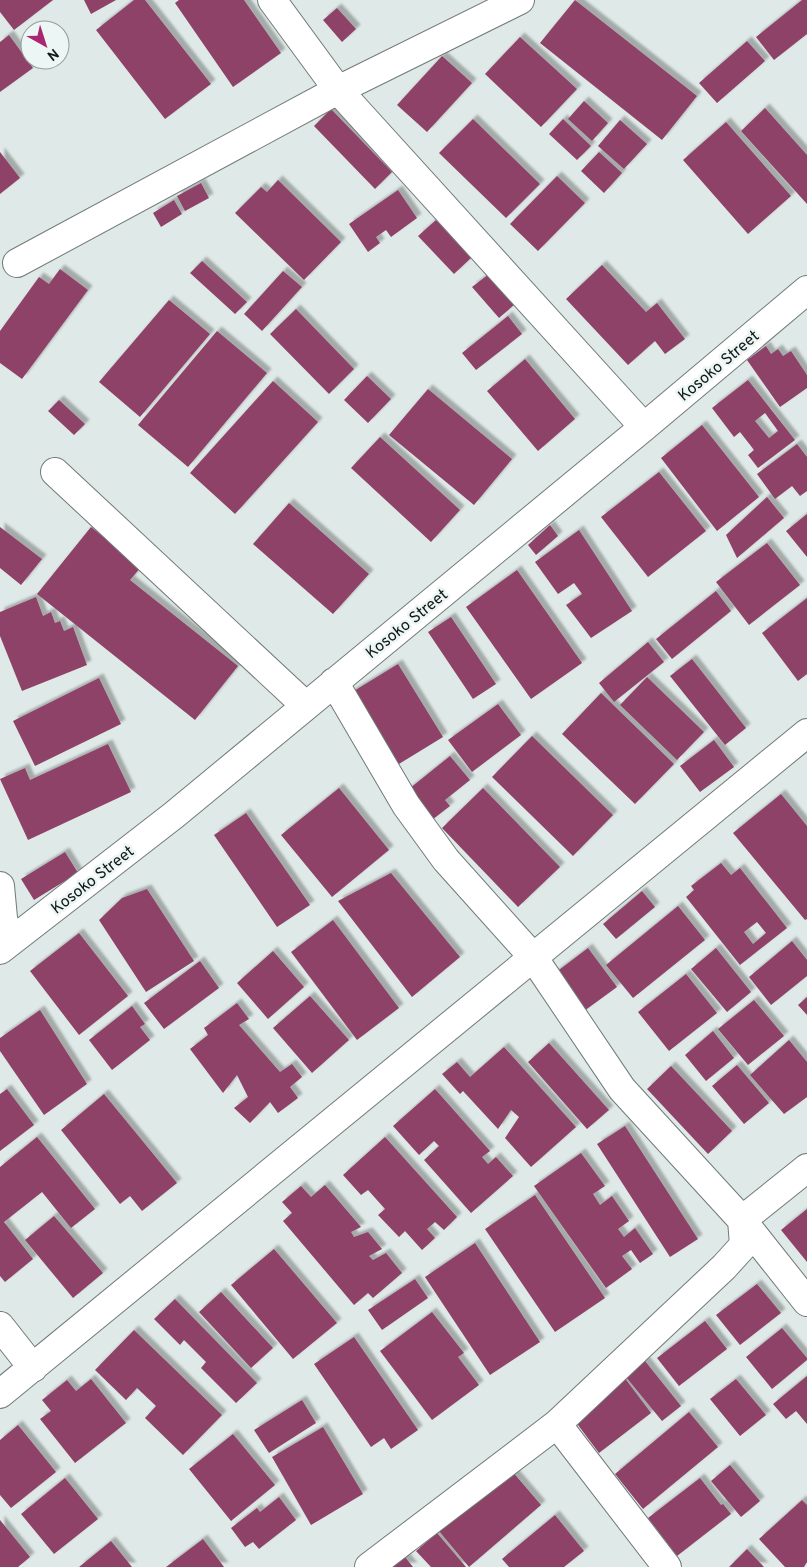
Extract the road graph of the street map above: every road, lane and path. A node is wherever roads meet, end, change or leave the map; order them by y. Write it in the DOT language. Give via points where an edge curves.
graph roads {
  1 [pos="272,0"];
  2 [pos="520,0"];
  3 [pos="338,90"];
  4 [pos="17,263"];
  5 [pos="807,290"];
  6 [pos="644,427"];
  7 [pos="55,472"];
  8 [pos="334,682"];
  9 [pos="306,706"];
  10 [pos="807,733"];
  11 [pos="0,886"];
  12 [pos="5,946"];
  13 [pos="533,957"];
  14 [pos="807,1168"];
  15 [pos="742,1220"];
  16 [pos="807,1302"];
  17 [pos="0,1326"];
  18 [pos="33,1368"];
  19 [pos="0,1394"];
  20 [pos="557,1424"];
  21 [pos="369,1567"];
  22 [pos="666,1567"];
  1 -- 3 [label="street"];
  2 -- 3 [label="street"];
  3 -- 4 [label="street"];
  3 -- 6 [label="street"];
  5 -- 6 [label="street, Kosoko Street"];
  6 -- 8 [label="street, Kosoko Street"];
  7 -- 9 [label="street"];
  8 -- 9 [label="street, Kosoko Street"];
  8 -- 13 [label="street" via="406,805 446,860"];
  9 -- 12 [label="street, Kosoko Street" via="174,815"];
  10 -- 13 [label="street"];
  11 -- 12 [label="street"];
  13 -- 15 [label="street" via="622,1089"];
  13 -- 18 [label="street"];
  14 -- 15 [label="street"];
  15 -- 16 [label="street"];
  15 -- 20 [label="street" via="744,1245"];
  17 -- 18 [label="street"];
  18 -- 19 [label="street"];
  20 -- 21 [label="street"];
  20 -- 22 [label="street"];
}
